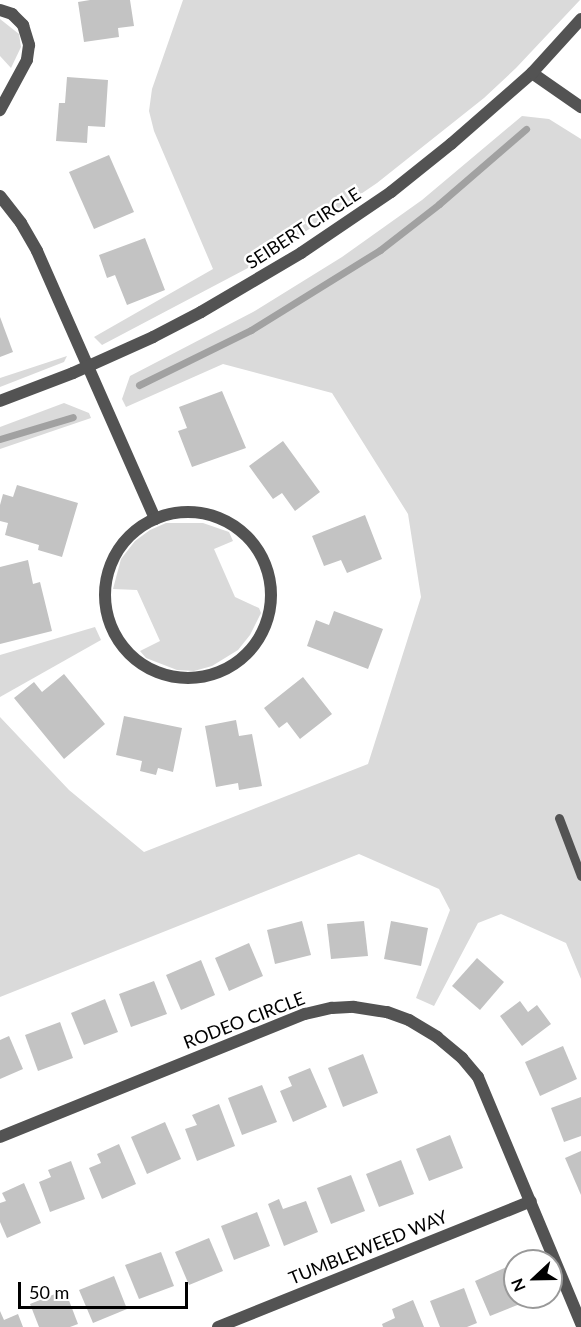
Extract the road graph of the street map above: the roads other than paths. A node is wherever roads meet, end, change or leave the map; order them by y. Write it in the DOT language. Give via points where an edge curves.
graph roads {
  1 [pos="0,10"];
  2 [pos="581,20"];
  3 [pos="532,73"];
  4 [pos="581,107"];
  5 [pos="0,110"];
  6 [pos="0,196"];
  7 [pos="87,366"];
  8 [pos="0,401"];
  9 [pos="155,519"];
  10 [pos="559,818"];
  11 [pos="581,876"];
  12 [pos="0,1137"];
  13 [pos="531,1201"];
  14 [pos="581,1323"];
  15 [pos="218,1327"];
  1 -- 5 [label="street" via="12,14 23,25 29,45 27,60"];
  2 -- 3 [label="street, SEIBERT CIRCLE"];
  3 -- 4 [label="street"];
  3 -- 7 [label="street, SEIBERT CIRCLE" via="431,160 350,221 201,312"];
  6 -- 7 [label="street" via="29,236"];
  7 -- 8 [label="street, SEIBERT CIRCLE"];
  7 -- 9 [label="street"];
  9 -- 9 [label="street" via="134,532 113,561 105,596 112,626 128,652 158,672 181,678 218,673 249,652 263,632 271,595 267,570 248,538 228,522 192,512"];
  10 -- 11 [label="lane"];
  12 -- 13 [label="street, RODEO CIRCLE" via="305,1014 332,1008 372,1009 423,1028 466,1062 485,1090"];
  13 -- 14 [label="street, RODEO CIRCLE"];
  13 -- 15 [label="street, TUMBLEWEED WAY"];
}
